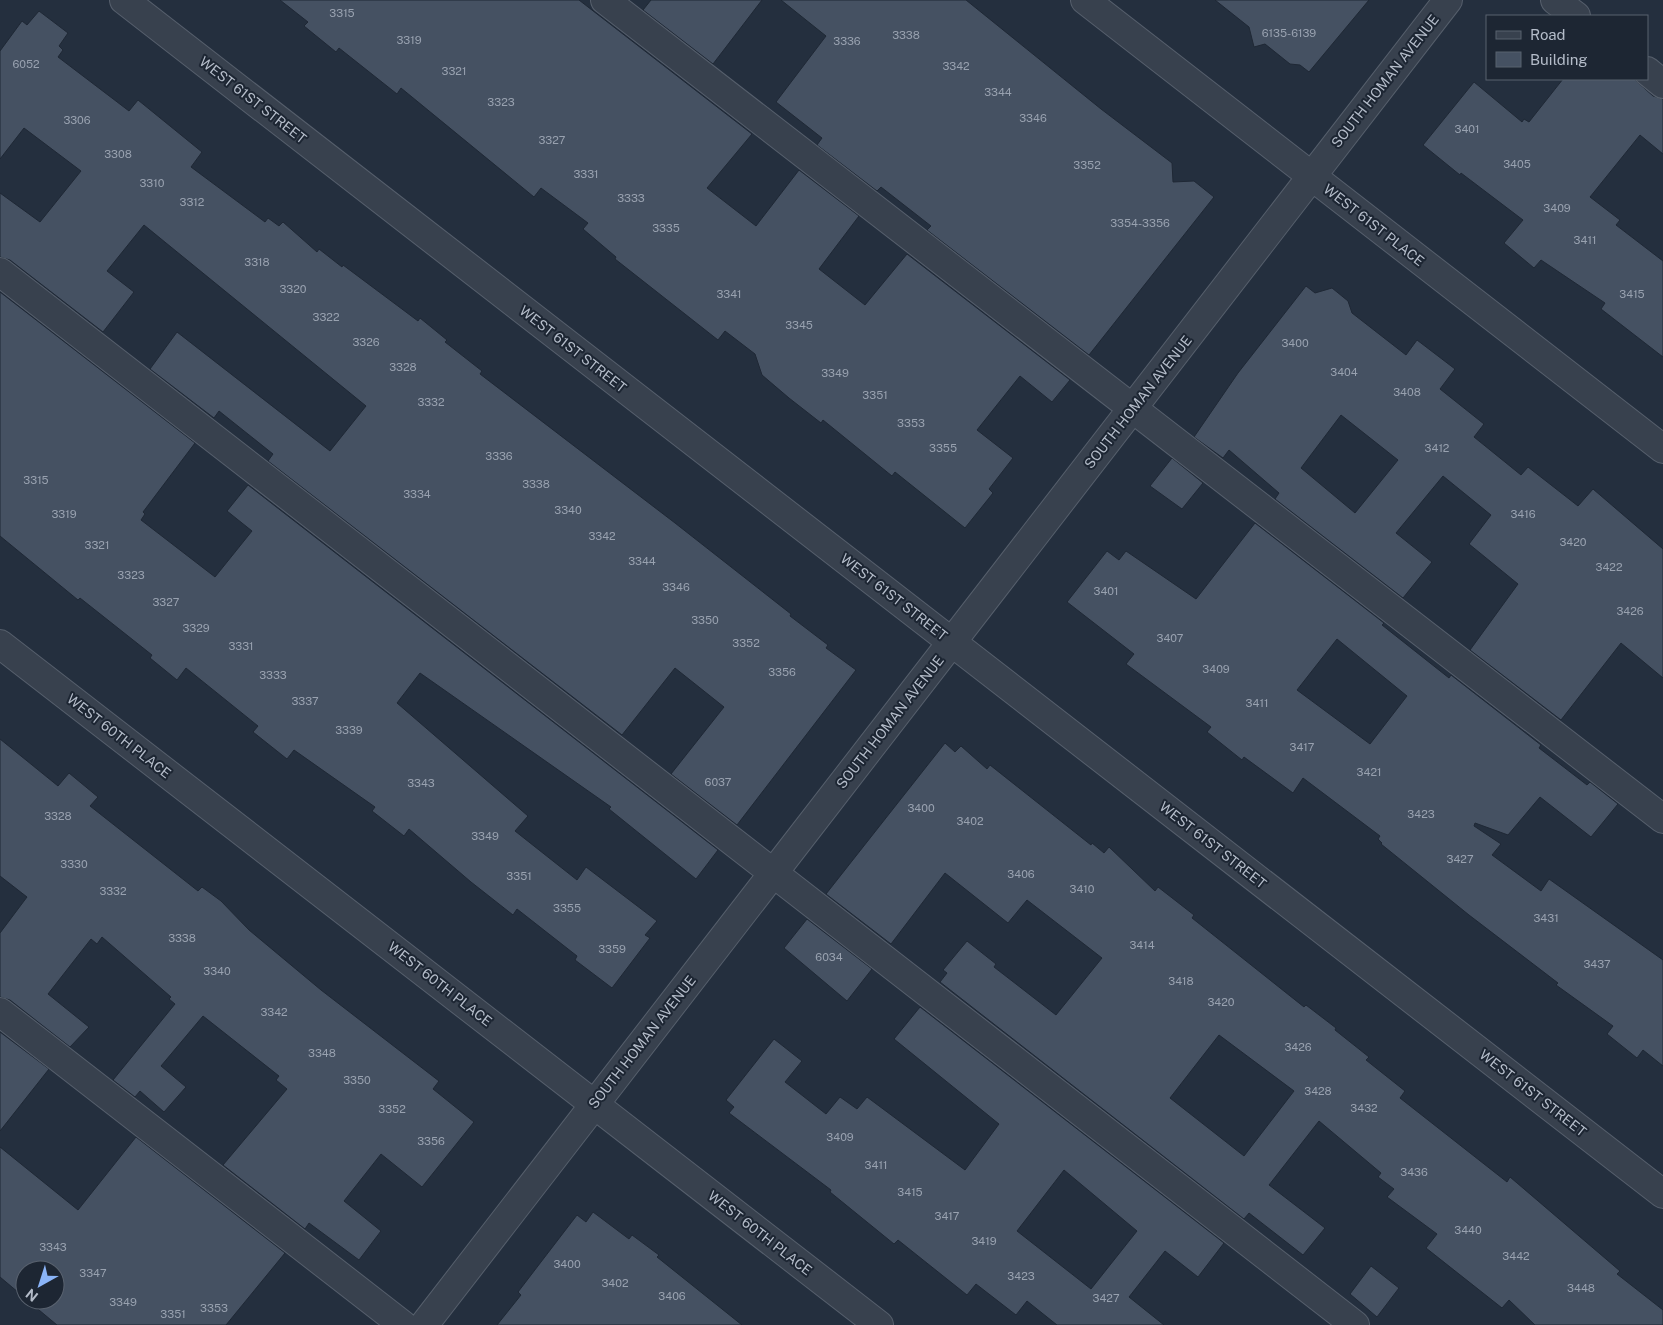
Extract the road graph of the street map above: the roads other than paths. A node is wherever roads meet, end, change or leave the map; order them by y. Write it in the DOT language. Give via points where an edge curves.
graph roads {
  1 [pos="124,0"];
  2 [pos="604,0"];
  3 [pos="1085,0"];
  4 [pos="1448,0"];
  5 [pos="1555,0"];
  6 [pos="1575,15"];
  7 [pos="1648,72"];
  8 [pos="1663,84"];
  9 [pos="1312,176"];
  10 [pos="0,272"];
  11 [pos="1132,409"];
  12 [pos="1663,449"];
  13 [pos="952,642"];
  14 [pos="0,644"];
  15 [pos="1663,819"];
  16 [pos="773,873"];
  17 [pos="0,1012"];
  18 [pos="594,1105"];
  19 [pos="1663,1194"];
  20 [pos="402,1325"];
  21 [pos="424,1325"];
  22 [pos="879,1325"];
  23 [pos="1355,1325"];
  1 -- 13 [label="street, WEST 61ST STREET"];
  2 -- 11 [label="street"];
  3 -- 9 [label="street, WEST 61ST PLACE"];
  4 -- 9 [label="street, SOUTH HOMAN AVENUE"];
  5 -- 6 [label="street"];
  7 -- 8 [label="street"];
  9 -- 11 [label="street, SOUTH HOMAN AVENUE"];
  9 -- 12 [label="street, WEST 61ST PLACE"];
  10 -- 16 [label="street"];
  11 -- 13 [label="street, SOUTH HOMAN AVENUE"];
  11 -- 15 [label="street"];
  13 -- 16 [label="street, SOUTH HOMAN AVENUE"];
  13 -- 19 [label="street, WEST 61ST STREET"];
  14 -- 18 [label="street, WEST 60TH PLACE"];
  16 -- 18 [label="street, SOUTH HOMAN AVENUE"];
  16 -- 23 [label="street"];
  17 -- 20 [label="street"];
  18 -- 21 [label="street, SOUTH HOMAN AVENUE"];
  18 -- 22 [label="street, WEST 60TH PLACE"];
}
